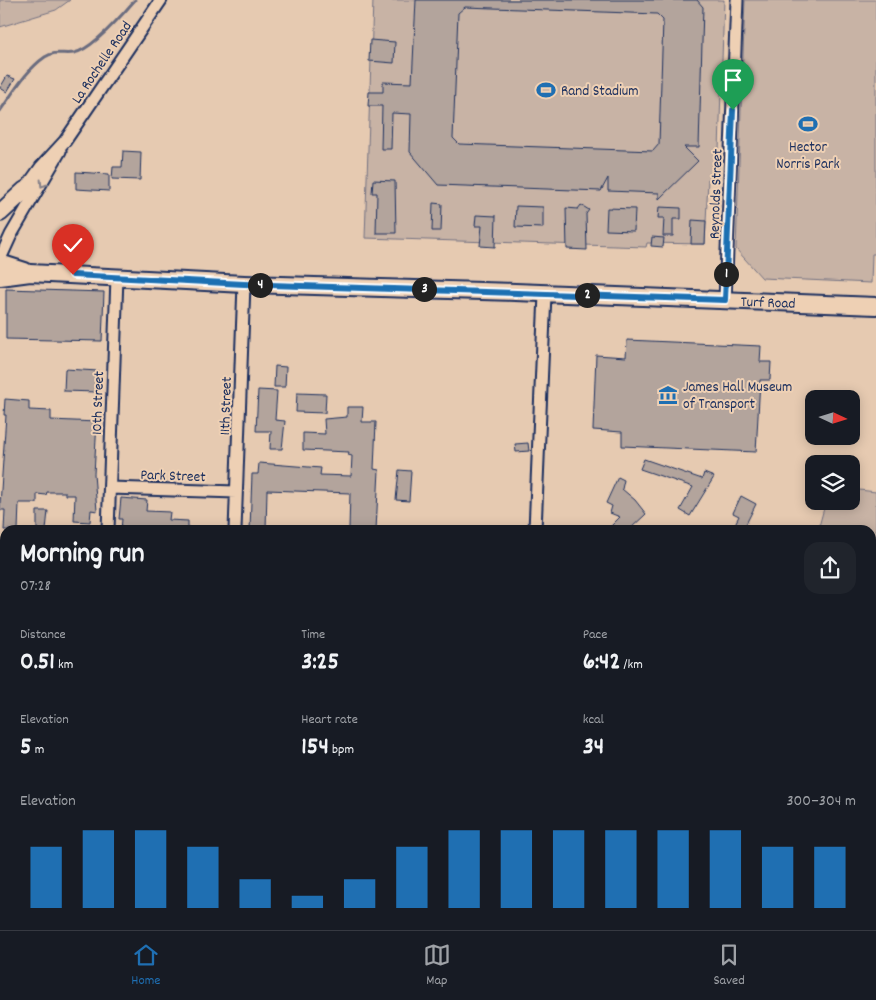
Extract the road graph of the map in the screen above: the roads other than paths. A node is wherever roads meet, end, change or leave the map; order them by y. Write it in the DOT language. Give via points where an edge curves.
graph roads {
  1 [pos="161,0"];
  2 [pos="737,0"];
  3 [pos="65,140"];
  4 [pos="25,190"];
  5 [pos="0,212"];
  6 [pos="0,220"];
  7 [pos="0,261"];
  8 [pos="30,273"];
  9 [pos="0,277"];
  10 [pos="117,277"];
  11 [pos="244,284"];
  12 [pos="545,294"];
  13 [pos="725,300"];
  14 [pos="876,306"];
  15 [pos="110,488"];
  16 [pos="236,492"];
  17 [pos="108,525"];
  18 [pos="235,525"];
  19 [pos="535,525"];
  1 -- 3 [label="street, La Rochelle Road"];
  2 -- 13 [label="street, Reynolds Street"];
  3 -- 4 [label="street, La Rochelle Road"];
  3 -- 7 [label="street, La Rochelle Road, one-way"];
  4 -- 5 [label="main road"];
  4 -- 6 [label="street, La Rochelle Road"];
  7 -- 8 [label="main road, Turf Road"];
  8 -- 9 [label="main road, Turf Road"];
  8 -- 10 [label="main road, Turf Road"];
  10 -- 11 [label="main road, Turf Road"];
  10 -- 15 [label="street, 10th Street"];
  11 -- 12 [label="main road, Turf Road"];
  11 -- 16 [label="street, 11th Street"];
  12 -- 13 [label="main road, Turf Road"];
  12 -- 19 [label="street"];
  13 -- 14 [label="main road, Turf Road"];
  15 -- 16 [label="street, Park Street"];
  15 -- 17 [label="street, 10th Street"];
  16 -- 18 [label="street, 11th Street"];
}
